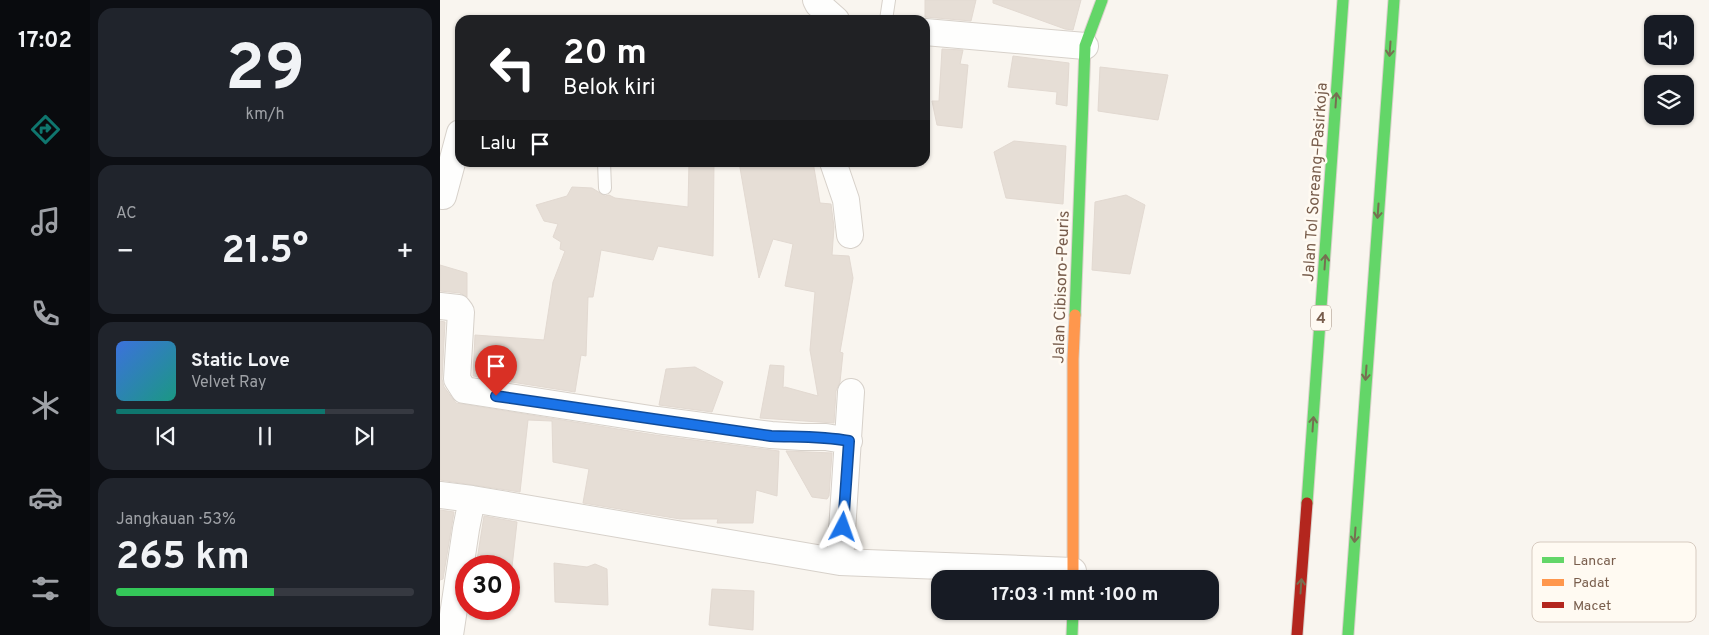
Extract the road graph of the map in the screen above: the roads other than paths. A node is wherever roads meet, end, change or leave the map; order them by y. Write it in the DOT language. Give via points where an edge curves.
graph roads {
  1 [pos="889,0"];
  2 [pos="1102,0"];
  3 [pos="1343,0"];
  4 [pos="1394,0"];
  5 [pos="887,15"];
  6 [pos="930,32"];
  7 [pos="1085,46"];
  8 [pos="455,152"];
  9 [pos="604,167"];
  10 [pos="835,167"];
  11 [pos="605,188"];
  12 [pos="443,196"];
  13 [pos="850,235"];
  14 [pos="440,306"];
  15 [pos="851,392"];
  16 [pos="849,441"];
  17 [pos="440,495"];
  18 [pos="472,499"];
  19 [pos="840,562"];
  20 [pos="983,570"];
  21 [pos="1073,570"];
  22 [pos="1073,620"];
  23 [pos="450,635"];
  24 [pos="1072,635"];
  25 [pos="1297,635"];
  26 [pos="1348,635"];
  1 -- 5 [label="lane"];
  2 -- 7 [label="main road, Jalan Cibisoro-Peuris"];
  25 -- 3 [label="main road, Jalan Tol Soreang–Pasirkoja / 4, one-way"];
  4 -- 26 [label="main road, one-way"];
  6 -- 7 [label="street"];
  7 -- 21 [label="main road, Jalan Cibisoro-Peuris" via="1073,360"];
  8 -- 12 [label="street"];
  9 -- 11 [label="lane"];
  10 -- 13 [label="street" via="846,200"];
  14 -- 16 [label="street" via="458,308 461,312 457,379 464,390 771,436 826,437"];
  15 -- 16 [label="street"];
  16 -- 19 [label="street"];
  17 -- 18 [label="street"];
  18 -- 19 [label="street"];
  18 -- 23 [label="street"];
  19 -- 20 [label="street"];
  22 -- 24 [label="main road"];
}
